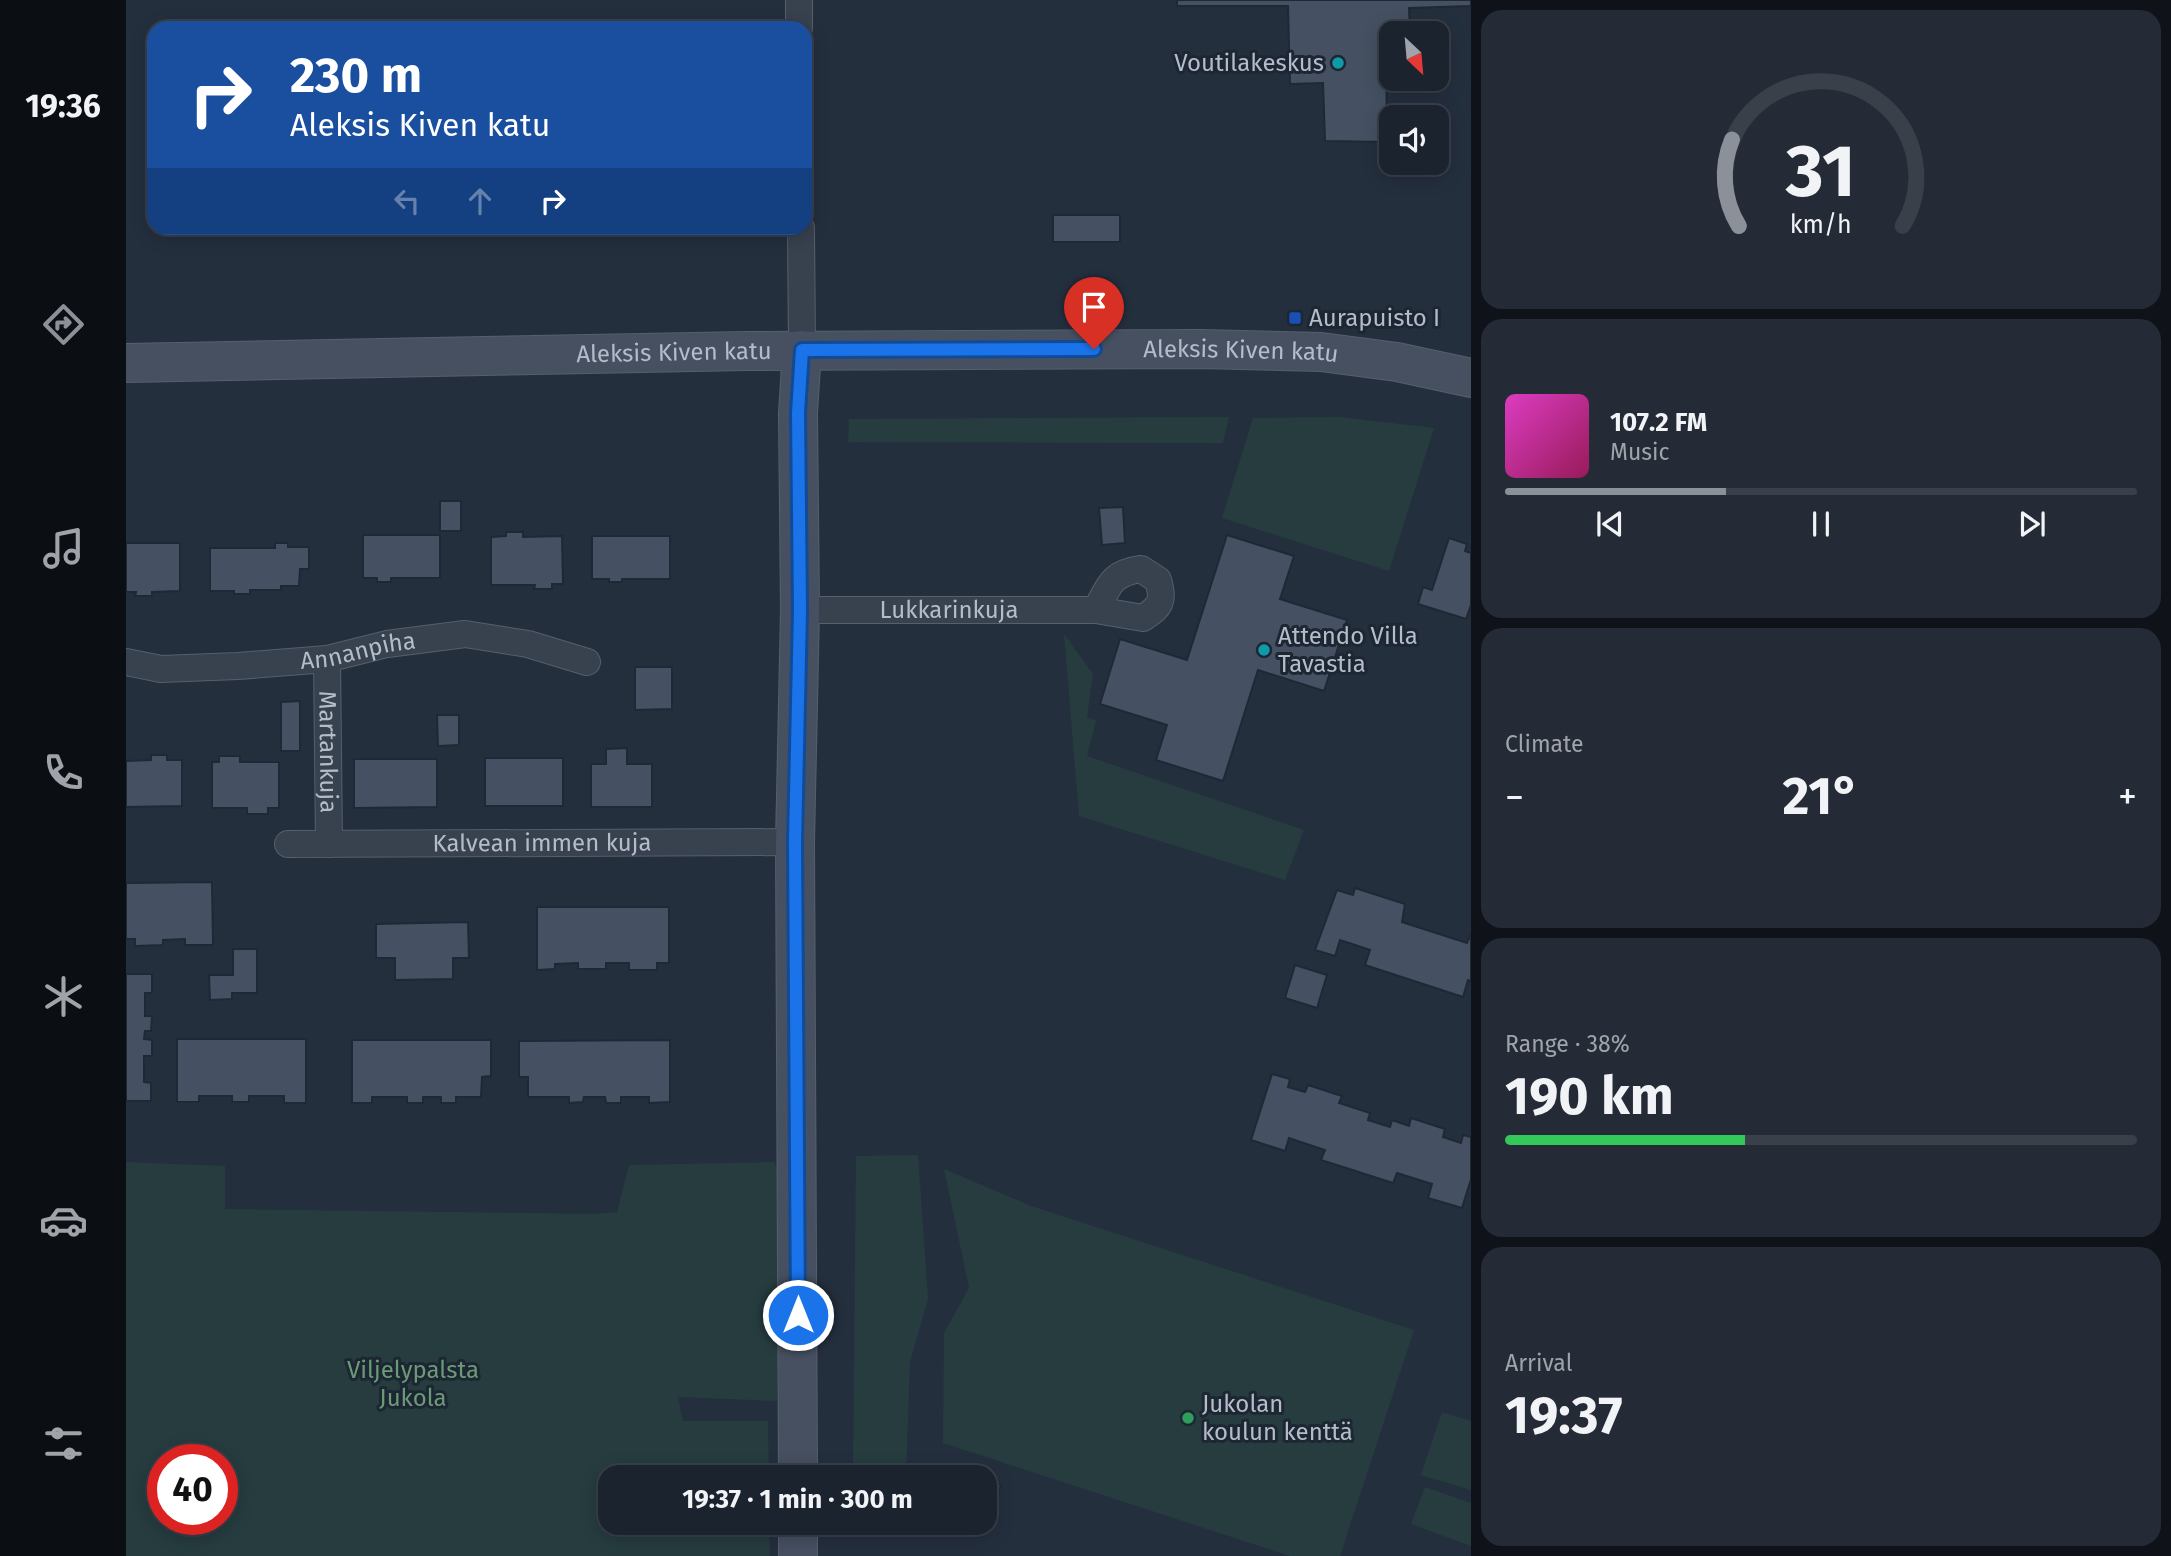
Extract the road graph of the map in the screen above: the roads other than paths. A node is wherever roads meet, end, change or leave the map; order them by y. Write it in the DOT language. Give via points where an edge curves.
graph roads {
  1 [pos="799,0"];
  2 [pos="799,21"];
  3 [pos="801,235"];
  4 [pos="802,350"];
  5 [pos="126,363"];
  6 [pos="1471,378"];
  7 [pos="800,610"];
  8 [pos="1096,610"];
  9 [pos="327,659"];
  10 [pos="126,662"];
  11 [pos="587,662"];
  12 [pos="795,842"];
  13 [pos="288,844"];
  14 [pos="329,844"];
  15 [pos="798,1465"];
  16 [pos="798,1535"];
  17 [pos="798,1556"];
  1 -- 2 [label="street"];
  3 -- 4 [label="street"];
  4 -- 5 [label="main road, Aleksis Kiven katu"];
  4 -- 6 [label="main road, Aleksis Kiven katu" via="1321,352"];
  4 -- 7 [label="main road" via="798,413"];
  7 -- 8 [label="street, Lukkarinkuja"];
  7 -- 12 [label="main road"];
  9 -- 10 [label="street, Annanpiha" via="161,669"];
  9 -- 11 [label="street, Annanpiha" via="387,644 465,634 528,644"];
  9 -- 14 [label="street, Martankuja"];
  12 -- 14 [label="street, Kalvean immen kuja"];
  12 -- 15 [label="main road"];
  13 -- 14 [label="street, Kalvean immen kuja"];
  16 -- 17 [label="main road"];
}
